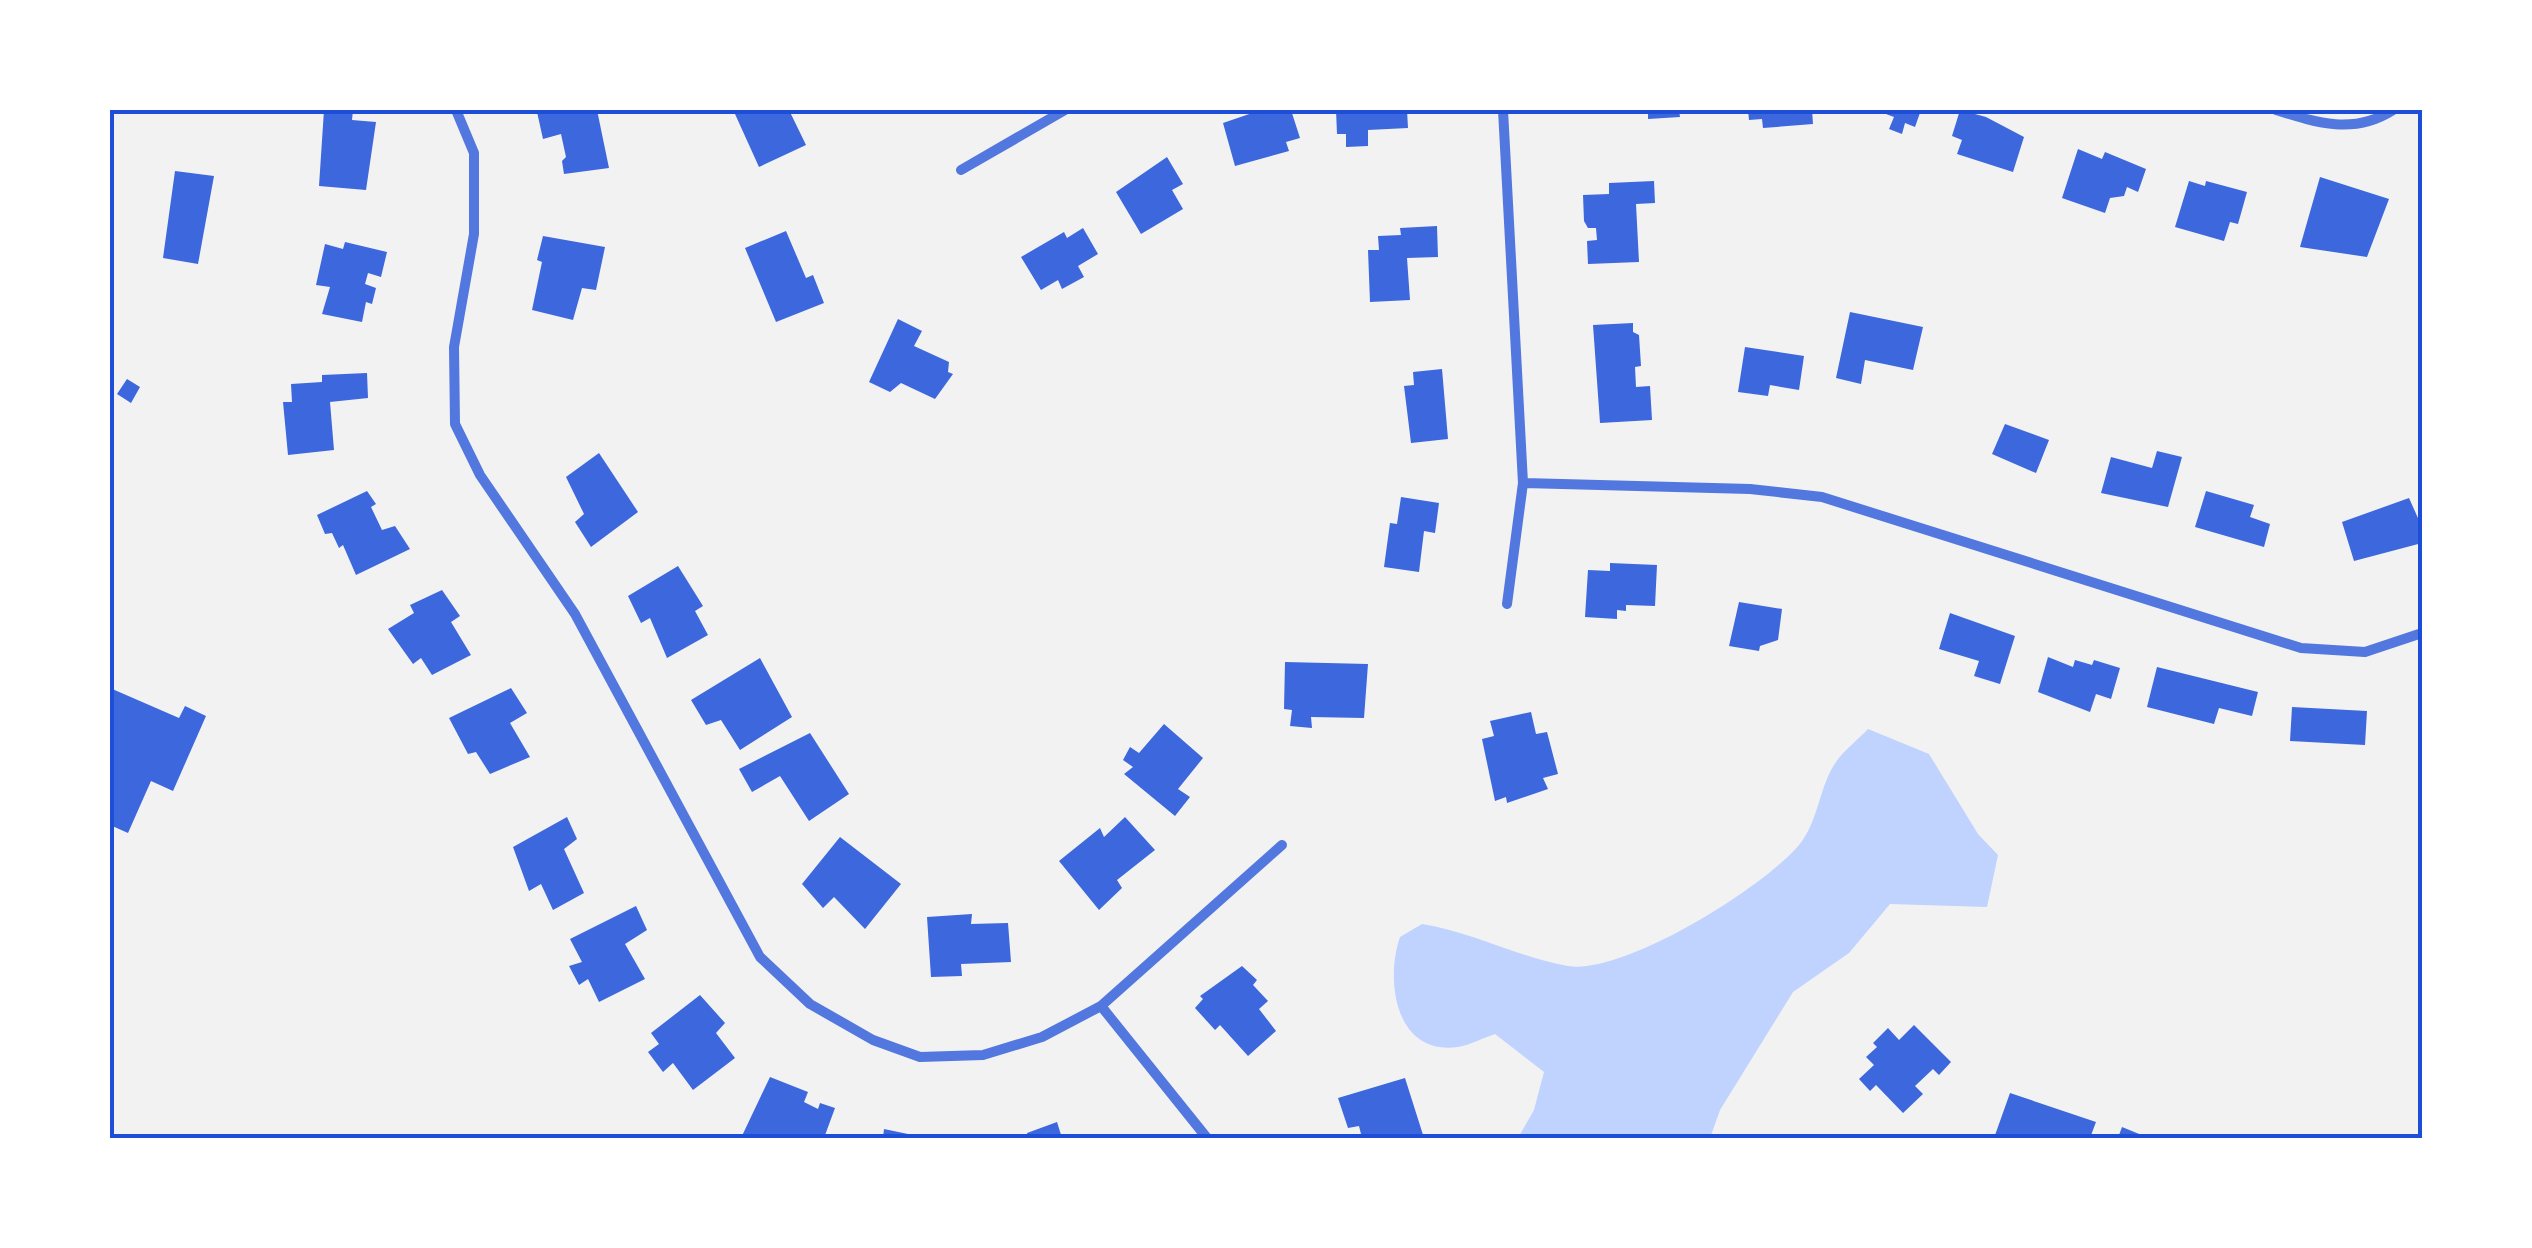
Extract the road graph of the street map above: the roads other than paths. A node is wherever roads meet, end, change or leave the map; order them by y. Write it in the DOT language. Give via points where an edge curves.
graph roads {
  1 [pos="456,110"];
  2 [pos="1065,110"];
  3 [pos="1503,110"];
  4 [pos="2276,110"];
  5 [pos="2393,110"];
  6 [pos="961,170"];
  7 [pos="1522,483"];
  8 [pos="1507,604"];
  9 [pos="2422,633"];
  10 [pos="1282,845"];
  11 [pos="1101,1006"];
  12 [pos="1207,1138"];
  1 -- 11 [label="street" via="474,153 474,234 454,346 455,424 480,475 575,614 760,957 810,1004 873,1040 920,1057 983,1055 1042,1037"];
  2 -- 6 [label="street"];
  3 -- 7 [label="street"];
  4 -- 5 [label="street" via="2324,125 2362,125"];
  7 -- 8 [label="street"];
  7 -- 9 [label="street" via="1822,497 2301,648 2364,652"];
  10 -- 11 [label="street"];
  11 -- 12 [label="street"];
}
